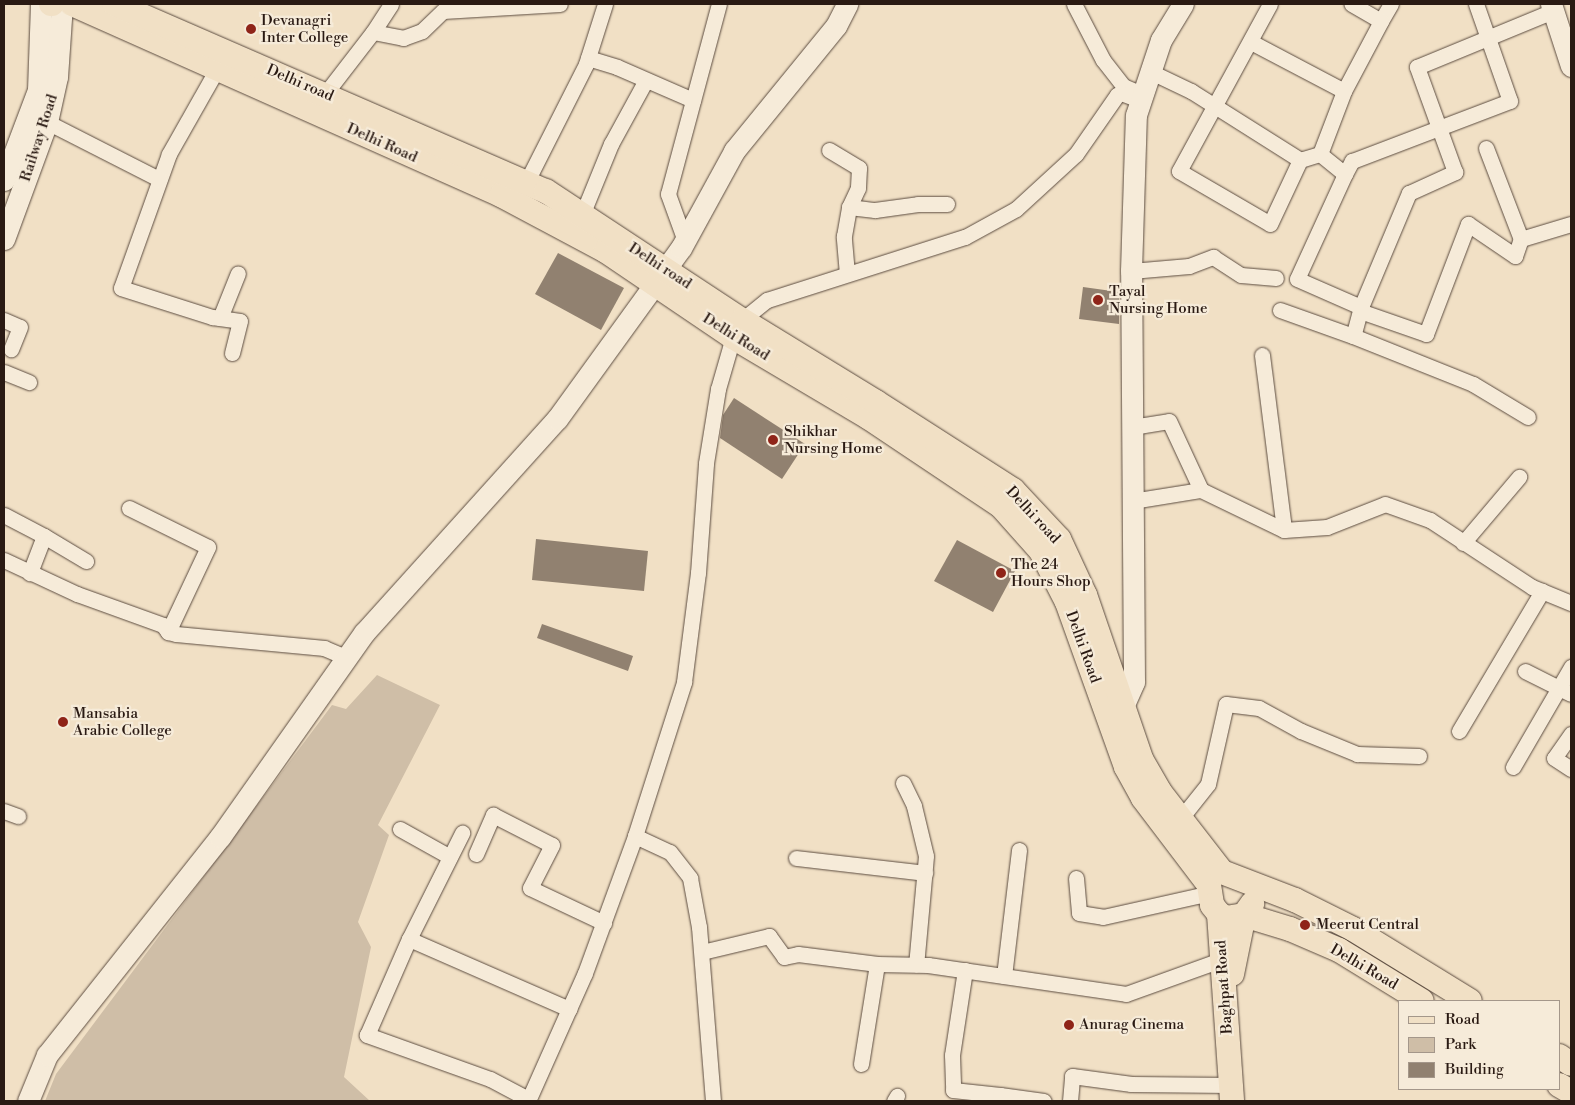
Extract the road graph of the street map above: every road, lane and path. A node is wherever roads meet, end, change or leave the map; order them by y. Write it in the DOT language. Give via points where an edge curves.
graph roads {
  1 [pos="41,4"];
  2 [pos="62,4"];
  3 [pos="115,4"];
  4 [pos="392,4"];
  5 [pos="560,4"];
  6 [pos="605,4"];
  7 [pos="719,4"];
  8 [pos="847,4"];
  9 [pos="1074,4"];
  10 [pos="1183,4"];
  11 [pos="1270,4"];
  12 [pos="1351,4"];
  13 [pos="1391,4"];
  14 [pos="1476,4"];
  15 [pos="1552,8"];
  16 [pos="1381,21"];
  17 [pos="372,32"];
  18 [pos="1490,37"];
  19 [pos="1251,42"];
  20 [pos="588,58"];
  21 [pos="1571,66"];
  22 [pos="217,70"];
  23 [pos="1149,71"];
  24 [pos="645,82"];
  25 [pos="1344,90"];
  26 [pos="324,94"];
  27 [pos="1140,96"];
  28 [pos="693,100"];
  29 [pos="1213,106"];
  30 [pos="47,122"];
  31 [pos="1438,128"];
  32 [pos="1486,148"];
  33 [pos="829,150"];
  34 [pos="1320,154"];
  35 [pos="1300,160"];
  36 [pos="1345,174"];
  37 [pos="159,179"];
  38 [pos="4,180"];
  39 [pos="526,182"];
  40 [pos="947,204"];
  41 [pos="849,207"];
  42 [pos="582,215"];
  43 [pos="1571,224"];
  44 [pos="4,239"];
  45 [pos="1521,239"];
  46 [pos="685,241"];
  47 [pos="1131,272"];
  48 [pos="238,273"];
  49 [pos="847,274"];
  50 [pos="660,277"];
  51 [pos="1276,278"];
  52 [pos="1360,309"];
  53 [pos="1280,310"];
  54 [pos="220,318"];
  55 [pos="4,320"];
  56 [pos="738,329"];
  57 [pos="1353,336"];
  58 [pos="11,349"];
  59 [pos="232,353"];
  60 [pos="1262,355"];
  61 [pos="4,372"];
  62 [pos="29,382"];
  63 [pos="1528,417"];
  64 [pos="1132,427"];
  65 [pos="1519,477"];
  66 [pos="1201,490"];
  67 [pos="1132,501"];
  68 [pos="129,508"];
  69 [pos="4,515"];
  70 [pos="1284,530"];
  71 [pos="44,536"];
  72 [pos="1463,543"];
  73 [pos="4,560"];
  74 [pos="86,561"];
  75 [pos="30,573"];
  76 [pos="1542,592"];
  77 [pos="1571,603"];
  78 [pos="168,632"];
  79 [pos="1134,655"];
  80 [pos="347,658"];
  81 [pos="1571,666"];
  82 [pos="1524,671"];
  83 [pos="1103,678"];
  84 [pos="1566,692"];
  85 [pos="1114,712"];
  86 [pos="1459,731"];
  87 [pos="1571,734"];
  88 [pos="1419,756"];
  89 [pos="1513,767"];
  90 [pos="1571,769"];
  91 [pos="903,783"];
  92 [pos="1181,818"];
  93 [pos="400,829"];
  94 [pos="462,833"];
  95 [pos="635,836"];
  96 [pos="1019,850"];
  97 [pos="476,854"];
  98 [pos="450,857"];
  99 [pos="796,858"];
  100 [pos="925,873"];
  101 [pos="1076,878"];
  102 [pos="1254,885"];
  103 [pos="1211,894"];
  104 [pos="1244,915"];
  105 [pos="604,923"];
  106 [pos="409,939"];
  107 [pos="702,952"];
  108 [pos="1223,959"];
  109 [pos="877,964"];
  110 [pos="916,965"];
  111 [pos="965,970"];
  112 [pos="1004,976"];
  113 [pos="1226,1000"];
  114 [pos="1420,1000"];
  115 [pos="1468,1000"];
  116 [pos="569,1008"];
  117 [pos="1560,1057"];
  118 [pos="861,1064"];
  119 [pos="1571,1064"];
  120 [pos="1560,1086"];
  121 [pos="1571,1092"];
  122 [pos="1232,1093"];
  123 [pos="999,1098"];
  124 [pos="528,1100"];
  125 [pos="28,1101"];
  126 [pos="713,1101"];
  127 [pos="1044,1101"];
  128 [pos="1070,1101"];
  1 -- 38 [label="street" via="38,90"];
  2 -- 22 [label="main road, Delhi Road"];
  2 -- 30 [label="street, Railway Road" via="57,77"];
  3 -- 26 [label="main road, Delhi road"];
  4 -- 17 [label="street"];
  5 -- 17 [label="street" via="443,11 422,31 403,38"];
  6 -- 20 [label="street"];
  7 -- 28 [label="street"];
  8 -- 46 [label="street" via="836,26 734,150"];
  9 -- 27 [label="street" via="1103,60 1123,86"];
  10 -- 23 [label="street" via="1161,40"];
  11 -- 19 [label="street"];
  12 -- 16 [label="street"];
  13 -- 16 [label="street"];
  14 -- 18 [label="street"];
  15 -- 18 [label="street"];
  15 -- 21 [label="street"];
  16 -- 25 [label="street"];
  17 -- 26 [label="street"];
  18 -- 31 [label="street" via="1510,101"];
  18 -- 31 [label="street" via="1417,66"];
  19 -- 25 [label="street"];
  19 -- 29 [label="street"];
  20 -- 24 [label="street" via="617,67"];
  20 -- 39 [label="street"];
  22 -- 37 [label="street" via="169,154"];
  22 -- 50 [label="main road, Delhi Road" via="501,196"];
  23 -- 27 [label="street"];
  23 -- 29 [label="street"];
  24 -- 28 [label="street"];
  24 -- 42 [label="street" via="611,144"];
  25 -- 34 [label="street"];
  26 -- 39 [label="main road, Delhi road"];
  27 -- 47 [label="street" via="1136,115"];
  27 -- 49 [label="street" via="1117,95 1076,154 1016,208 965,237"];
  28 -- 46 [label="street" via="668,194"];
  29 -- 35 [label="street"];
  29 -- 35 [label="street" via="1179,171 1270,224"];
  30 -- 37 [label="street"];
  30 -- 44 [label="street, Railway Road"];
  31 -- 36 [label="street" via="1352,161"];
  31 -- 52 [label="street" via="1455,172 1409,192"];
  32 -- 45 [label="street"];
  33 -- 41 [label="street" via="846,157 859,168 858,188"];
  34 -- 35 [label="street"];
  34 -- 36 [label="street"];
  36 -- 52 [label="street" via="1297,279"];
  37 -- 54 [label="street" via="121,288"];
  39 -- 42 [label="main road, Delhi road"];
  40 -- 41 [label="street" via="875,210"];
  41 -- 49 [label="street" via="844,236"];
  42 -- 50 [label="main road, Delhi road"];
  43 -- 45 [label="street"];
  45 -- 52 [label="street" via="1515,256 1468,224 1426,334"];
  46 -- 50 [label="street"];
  47 -- 51 [label="street" via="1189,266 1213,258 1241,276"];
  47 -- 64 [label="street"];
  48 -- 54 [label="street"];
  49 -- 56 [label="street" via="767,300"];
  50 -- 56 [label="main road, Delhi Road"];
  50 -- 80 [label="street" via="557,419 364,633"];
  52 -- 57 [label="street"];
  53 -- 57 [label="street"];
  54 -- 59 [label="street" via="240,321"];
  55 -- 58 [label="street" via="20,326"];
  56 -- 83 [label="main road, Delhi Road" via="1002,506 1041,551"];
  56 -- 95 [label="street" via="718,389 706,464 698,573 684,682"];
  57 -- 63 [label="street" via="1473,384"];
  60 -- 70 [label="street"];
  61 -- 62 [label="street"];
  64 -- 66 [label="street" via="1169,421"];
  64 -- 67 [label="street"];
  65 -- 72 [label="street"];
  66 -- 67 [label="street"];
  66 -- 70 [label="street"];
  67 -- 79 [label="street"];
  68 -- 78 [label="street" via="208,547"];
  69 -- 71 [label="street"];
  70 -- 72 [label="street" via="1328,527 1385,504 1430,520"];
  71 -- 74 [label="street"];
  71 -- 75 [label="street"];
  72 -- 76 [label="street"];
  73 -- 75 [label="street"];
  75 -- 78 [label="street" via="77,594 164,625"];
  76 -- 77 [label="street"];
  76 -- 86 [label="street"];
  78 -- 80 [label="street" via="324,648"];
  79 -- 83 [label="street"];
  79 -- 85 [label="street" via="1134,682"];
  80 -- 125 [label="street" via="220,837 47,1055"];
  81 -- 84 [label="street"];
  82 -- 84 [label="street"];
  83 -- 85 [label="main road, Delhi Road"];
  84 -- 89 [label="street"];
  85 -- 92 [label="main road, Delhi Road"];
  85 -- 103 [label="main road, Delhi Road" via="1126,766 1143,798"];
  87 -- 90 [label="street" via="1554,758"];
  88 -- 92 [label="street" via="1357,754 1301,731 1259,708 1226,704 1208,784"];
  91 -- 100 [label="street" via="914,806 926,856"];
  92 -- 102 [label="main road, Delhi Road" via="1222,872"];
  93 -- 98 [label="street"];
  94 -- 98 [label="street"];
  95 -- 105 [label="street"];
  95 -- 107 [label="street" via="670,852 690,878"];
  96 -- 112 [label="street"];
  97 -- 105 [label="street" via="494,816 552,845 530,888"];
  98 -- 106 [label="street"];
  99 -- 100 [label="street"];
  100 -- 110 [label="street"];
  101 -- 103 [label="street" via="1079,913 1103,917"];
  102 -- 104 [label="main road" via="1254,898"];
  102 -- 115 [label="main road, Delhi Road" via="1295,900 1353,929"];
  103 -- 104 [label="main road, Delhi Road" via="1226,918"];
  103 -- 108 [label="main road, Baghpat Road"];
  104 -- 113 [label="main road"];
  104 -- 114 [label="main road, Delhi Road" via="1290,929 1339,950"];
  105 -- 116 [label="street"];
  106 -- 116 [label="street"];
  106 -- 124 [label="street" via="367,1035 490,1079"];
  107 -- 109 [label="street" via="769,936 784,957 798,954"];
  107 -- 126 [label="street"];
  108 -- 112 [label="street" via="1126,994"];
  108 -- 113 [label="main road, Baghpat Road"];
  109 -- 110 [label="street"];
  109 -- 118 [label="street"];
  110 -- 111 [label="street"];
  111 -- 112 [label="street"];
  111 -- 123 [label="street" via="952,1055 953,1090"];
  113 -- 122 [label="main road, Baghpat Road"];
  116 -- 124 [label="street"];
  117 -- 119 [label="main road"];
  120 -- 121 [label="main road"];
  122 -- 128 [label="street" via="1072,1076"];
  123 -- 127 [label="street"];
}
